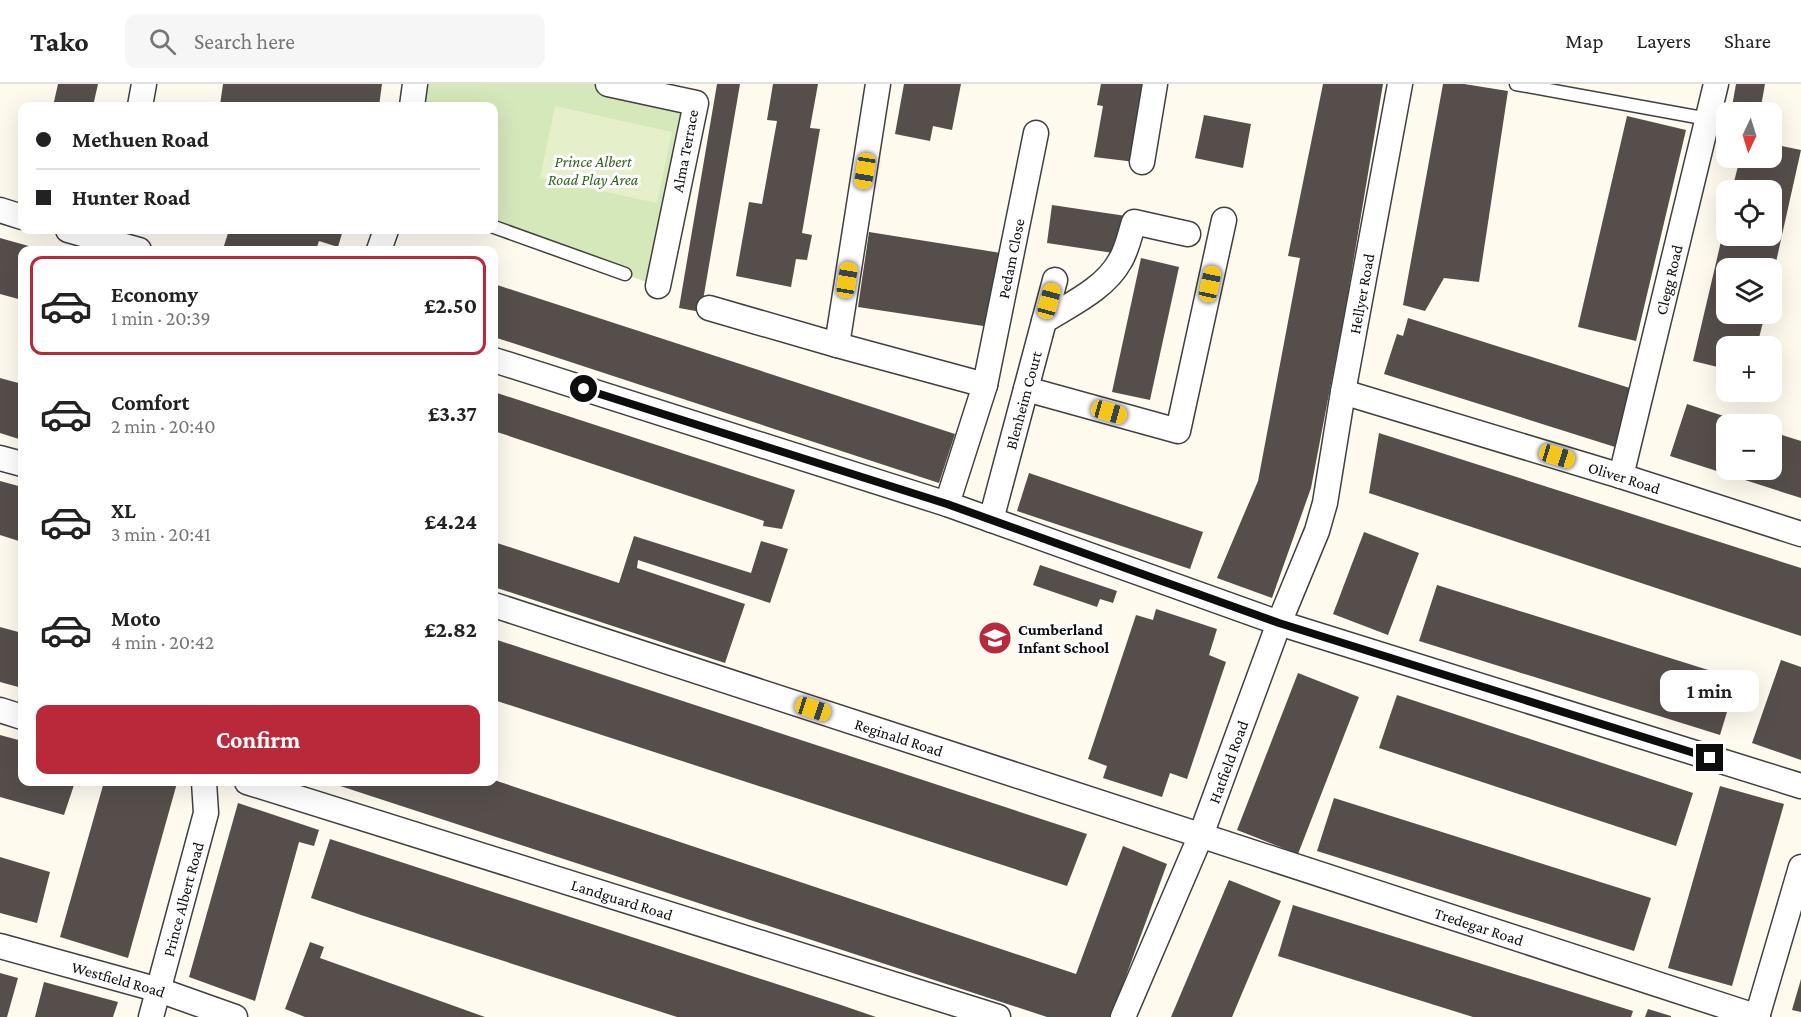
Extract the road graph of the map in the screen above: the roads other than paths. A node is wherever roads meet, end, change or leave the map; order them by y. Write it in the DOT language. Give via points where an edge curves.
graph roads {
  1 [pos="144,84"];
  2 [pos="415,84"];
  3 [pos="608,84"];
  4 [pos="878,84"];
  5 [pos="1155,84"];
  6 [pos="1400,84"];
  7 [pos="1516,84"];
  8 [pos="1716,84"];
  9 [pos="141,102"];
  10 [pos="413,102"];
  11 [pos="1708,119"];
  12 [pos="1036,133"];
  13 [pos="1142,162"];
  14 [pos="0,210"];
  15 [pos="18,216"];
  16 [pos="1224,220"];
  17 [pos="498,228"];
  18 [pos="1188,234"];
  19 [pos="109,235"];
  20 [pos="131,246"];
  21 [pos="625,274"];
  22 [pos="1054,280"];
  23 [pos="658,286"];
  24 [pos="709,308"];
  25 [pos="1044,321"];
  26 [pos="837,345"];
  27 [pos="498,361"];
  28 [pos="985,385"];
  29 [pos="1026,388"];
  30 [pos="1343,392"];
  31 [pos="0,458"];
  32 [pos="18,463"];
  33 [pos="1621,476"];
  34 [pos="1325,503"];
  35 [pos="947,504"];
  36 [pos="991,520"];
  37 [pos="1801,534"];
  38 [pos="498,606"];
  39 [pos="1279,623"];
  40 [pos="0,710"];
  41 [pos="18,716"];
  42 [pos="204,786"];
  43 [pos="260,786"];
  44 [pos="1801,786"];
  45 [pos="1201,835"];
  46 [pos="1801,867"];
  47 [pos="0,946"];
  48 [pos="159,990"];
  49 [pos="151,1017"];
  50 [pos="235,1017"];
  51 [pos="998,1017"];
  52 [pos="1123,1017"];
  53 [pos="1758,1017"];
  1 -- 9 [label="street"];
  2 -- 10 [label="street"];
  3 -- 23 [label="street, Alma Terrace" via="696,104"];
  4 -- 26 [label="street"];
  5 -- 13 [label="street"];
  6 -- 30 [label="street, Hellyer Road"];
  7 -- 11 [label="lane"];
  8 -- 11 [label="street, Clegg Road"];
  11 -- 33 [label="street, Clegg Road"];
  12 -- 28 [label="street, Pedam Close"];
  14 -- 15 [label="street"];
  16 -- 29 [label="street" via="1178,431"];
  17 -- 21 [label="lane"];
  18 -- 25 [label="street" via="1134,222 1121,261 1108,278"];
  19 -- 20 [label="street"];
  22 -- 25 [label="street, Blenheim Court"];
  24 -- 26 [label="street"];
  25 -- 29 [label="street, Blenheim Court"];
  26 -- 28 [label="street"];
  27 -- 35 [label="street"];
  28 -- 35 [label="street, Pedam Close"];
  29 -- 36 [label="street, Blenheim Court"];
  30 -- 33 [label="street, Oliver Road"];
  30 -- 34 [label="street, Hellyer Road"];
  31 -- 32 [label="street"];
  33 -- 37 [label="street, Oliver Road"];
  34 -- 39 [label="street, Hatfield Road"];
  35 -- 36 [label="street"];
  36 -- 39 [label="street"];
  38 -- 45 [label="street, Reginald Road"];
  39 -- 44 [label="street"];
  39 -- 45 [label="street, Hatfield Road"];
  40 -- 41 [label="street"];
  42 -- 48 [label="street, Prince Albert Road" via="206,813"];
  43 -- 51 [label="street, Landguard Road"];
  45 -- 52 [label="street, Hatfield Road"];
  45 -- 53 [label="street, Tredegar Road"];
  46 -- 53 [label="street"];
  47 -- 48 [label="street, Westfield Road"];
  48 -- 49 [label="street, Prince Albert Road"];
  48 -- 50 [label="street, Westfield Road"];
}
